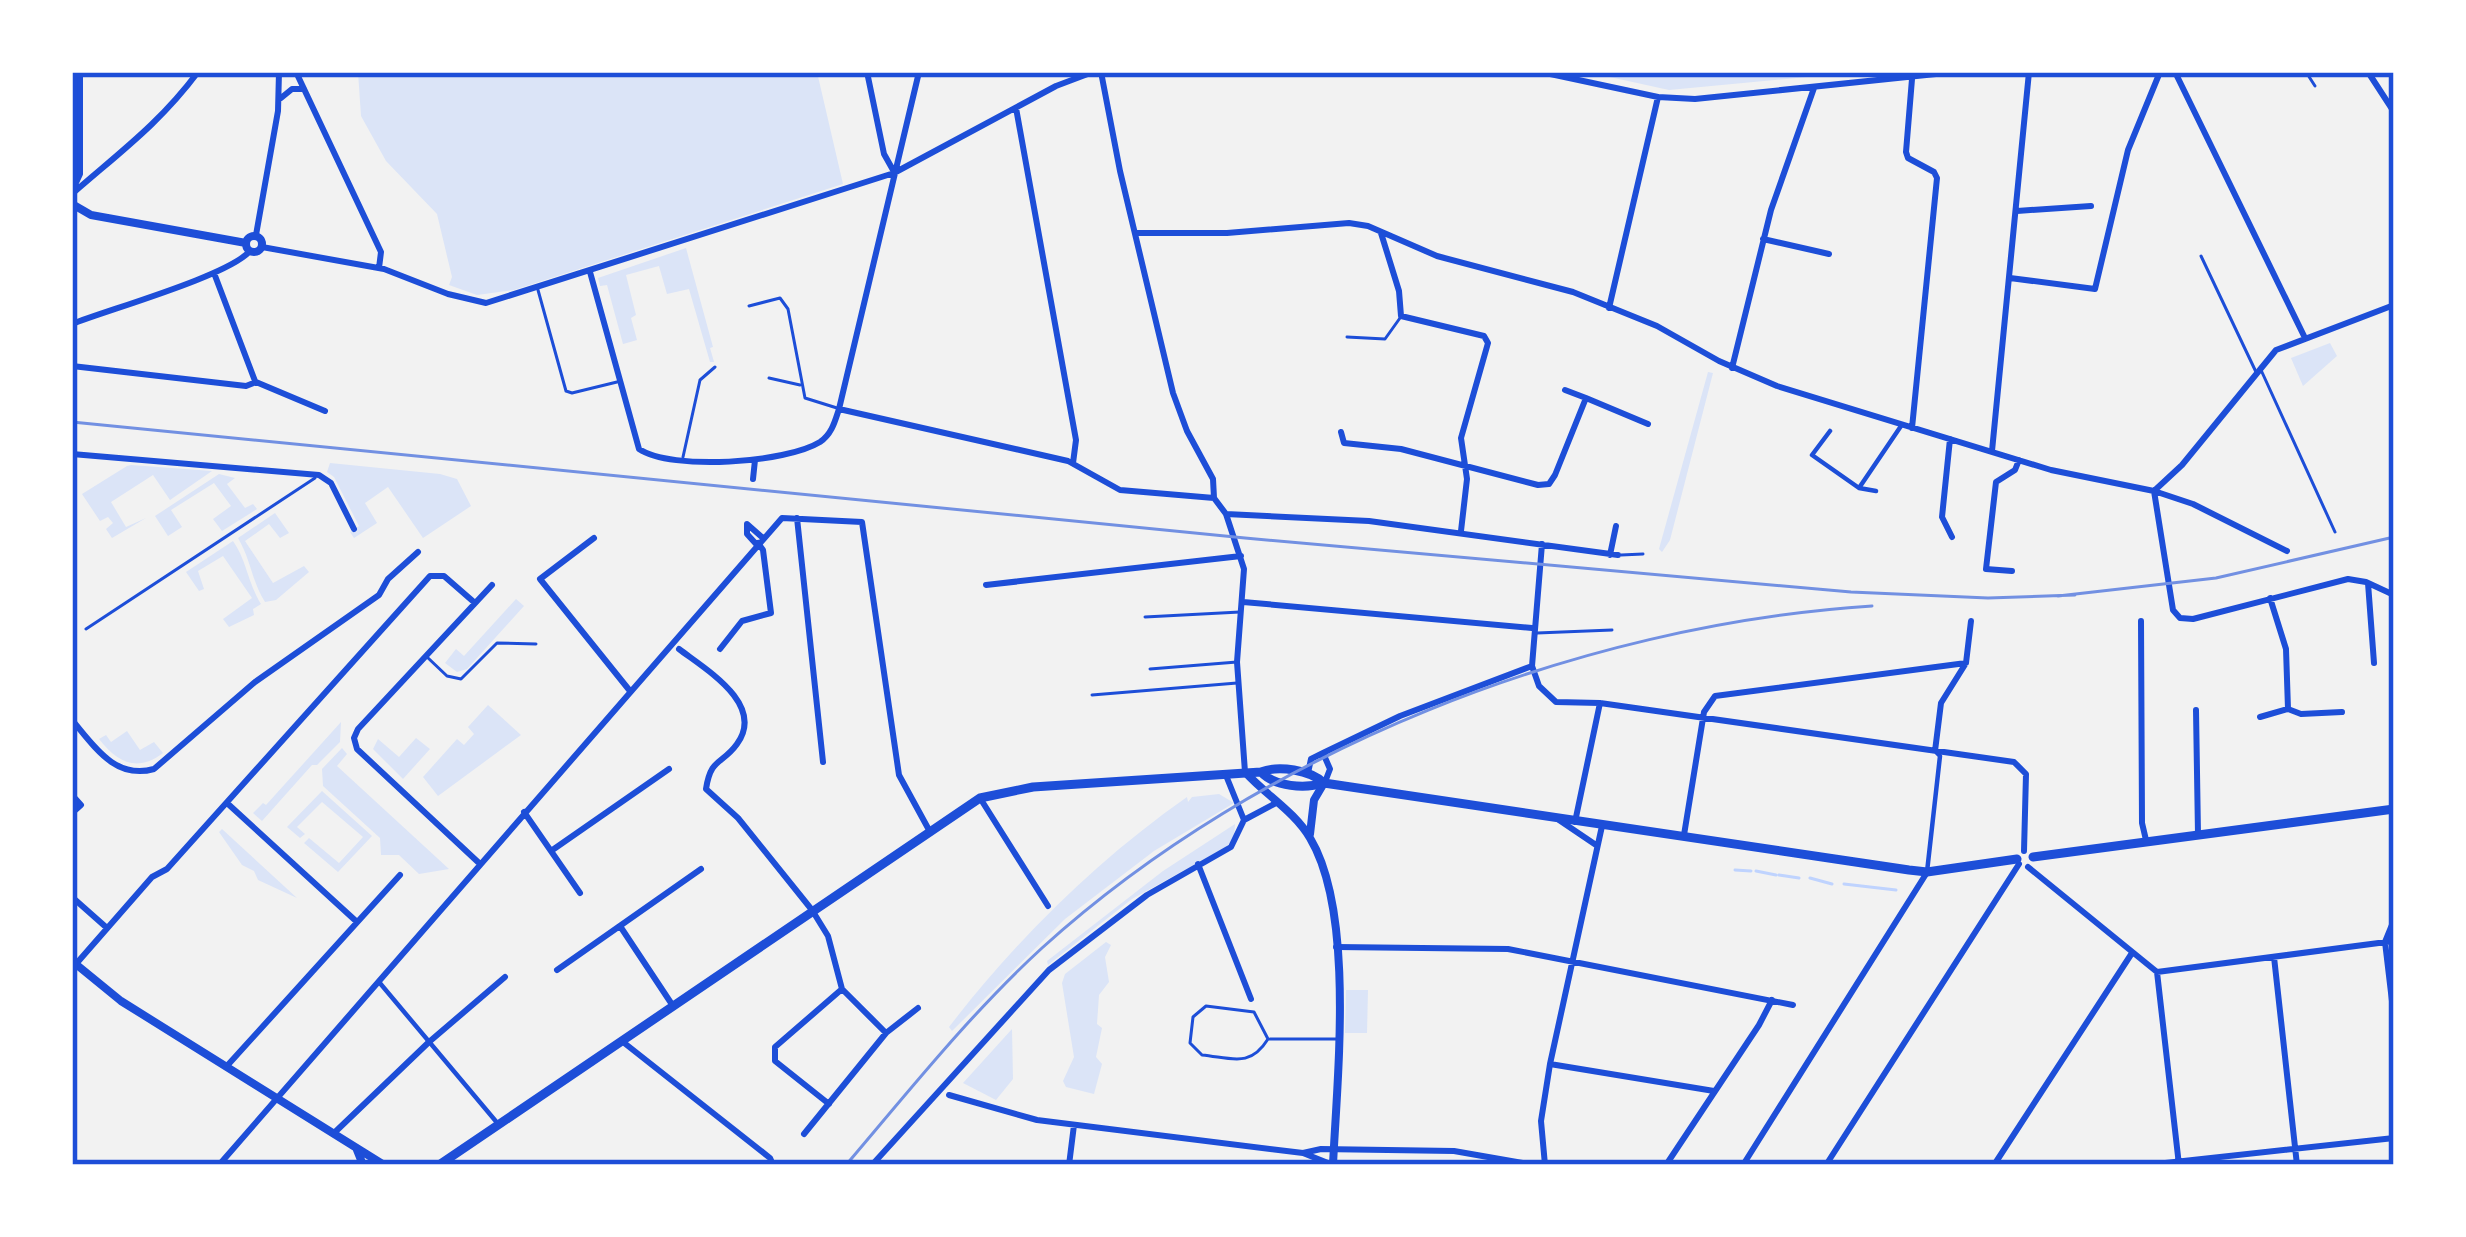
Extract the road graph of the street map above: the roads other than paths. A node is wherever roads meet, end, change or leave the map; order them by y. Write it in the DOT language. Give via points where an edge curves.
graph roads {
  1 [pos="80,72"];
  2 [pos="199,72"];
  3 [pos="278,72"];
  4 [pos="296,72"];
  5 [pos="867,72"];
  6 [pos="919,72"];
  7 [pos="1097,72"];
  8 [pos="1541,72"];
  9 [pos="1955,72"];
  10 [pos="2030,72"];
  11 [pos="2160,72"];
  12 [pos="2175,72"];
  13 [pos="2306,72"];
  14 [pos="2368,72"];
  15 [pos="1912,78"];
  16 [pos="2315,86"];
  17 [pos="1814,88"];
  18 [pos="304,89"];
  19 [pos="1658,97"];
  20 [pos="279,100"];
  21 [pos="1016,108"];
  22 [pos="2394,112"];
  23 [pos="894,173"];
  24 [pos="72,192"];
  25 [pos="72,204"];
  26 [pos="2091,206"];
  27 [pos="2017,211"];
  28 [pos="1136,233"];
  29 [pos="1381,233"];
  30 [pos="256,236"];
  31 [pos="1763,239"];
  32 [pos="248,247"];
  33 [pos="262,247"];
  34 [pos="1829,254"];
  35 [pos="2201,256"];
  36 [pos="379,268"];
  37 [pos="590,272"];
  38 [pos="214,273"];
  39 [pos="2010,278"];
  40 [pos="538,288"];
  41 [pos="2394,305"];
  42 [pos="749,306"];
  43 [pos="1609,308"];
  44 [pos="1401,316"];
  45 [pos="72,324"];
  46 [pos="1347,337"];
  47 [pos="2305,338"];
  48 [pos="72,366"];
  49 [pos="715,367"];
  50 [pos="1732,368"];
  51 [pos="2259,371"];
  52 [pos="769,378"];
  53 [pos="619,381"];
  54 [pos="256,382"];
  55 [pos="802,385"];
  56 [pos="1565,390"];
  57 [pos="1586,398"];
  58 [pos="839,409"];
  59 [pos="325,411"];
  60 [pos="1648,424"];
  61 [pos="1901,425"];
  62 [pos="1912,428"];
  63 [pos="1830,431"];
  64 [pos="1341,432"];
  65 [pos="1949,439"];
  66 [pos="1992,451"];
  67 [pos="72,454"];
  68 [pos="683,459"];
  69 [pos="755,460"];
  70 [pos="2019,460"];
  71 [pos="1073,463"];
  72 [pos="1465,467"];
  73 [pos="1871,470"];
  74 [pos="319,475"];
  75 [pos="1879,476"];
  76 [pos="753,478"];
  77 [pos="1858,488"];
  78 [pos="1876,491"];
  79 [pos="2154,491"];
  80 [pos="1214,498"];
  81 [pos="1226,514"];
  82 [pos="797,518"];
  83 [pos="1616,526"];
  84 [pos="354,529"];
  85 [pos="1461,531"];
  86 [pos="2335,532"];
  87 [pos="1952,537"];
  88 [pos="594,538"];
  89 [pos="759,542"];
  90 [pos="1542,544"];
  91 [pos="2287,551"];
  92 [pos="418,552"];
  93 [pos="1643,554"];
  94 [pos="1614,555"];
  95 [pos="1241,556"];
  96 [pos="2012,572"];
  97 [pos="2368,583"];
  98 [pos="493,585"];
  99 [pos="986,585"];
  100 [pos="2392,591"];
  101 [pos="2270,598"];
  102 [pos="1243,602"];
  103 [pos="475,604"];
  104 [pos="1241,612"];
  105 [pos="1145,617"];
  106 [pos="1971,621"];
  107 [pos="2141,622"];
  108 [pos="86,628"];
  109 [pos="1612,630"];
  110 [pos="1535,631"];
  111 [pos="536,644"];
  112 [pos="679,649"];
  113 [pos="720,649"];
  114 [pos="426,656"];
  115 [pos="1237,662"];
  116 [pos="1966,663"];
  117 [pos="2374,663"];
  118 [pos="1532,666"];
  119 [pos="1150,670"];
  120 [pos="1237,683"];
  121 [pos="630,691"];
  122 [pos="1092,695"];
  123 [pos="1600,703"];
  124 [pos="2196,710"];
  125 [pos="2288,710"];
  126 [pos="2342,712"];
  127 [pos="2260,717"];
  128 [pos="1702,718"];
  129 [pos="72,720"];
  130 [pos="1935,751"];
  131 [pos="1323,753"];
  132 [pos="824,762"];
  133 [pos="669,769"];
  134 [pos="1245,772"];
  135 [pos="1261,772"];
  136 [pos="1226,773"];
  137 [pos="1308,773"];
  138 [pos="1324,783"];
  139 [pos="72,795"];
  140 [pos="980,798"];
  141 [pos="226,802"];
  142 [pos="1276,803"];
  143 [pos="2394,808"];
  144 [pos="524,811"];
  145 [pos="72,813"];
  146 [pos="1244,820"];
  147 [pos="1559,820"];
  148 [pos="1575,822"];
  149 [pos="1602,826"];
  150 [pos="929,830"];
  151 [pos="2198,833"];
  152 [pos="1310,836"];
  153 [pos="1683,838"];
  154 [pos="2146,840"];
  155 [pos="1597,847"];
  156 [pos="551,851"];
  157 [pos="2024,860"];
  158 [pos="479,863"];
  159 [pos="1198,864"];
  160 [pos="701,869"];
  161 [pos="1927,872"];
  162 [pos="400,875"];
  163 [pos="580,893"];
  164 [pos="72,898"];
  165 [pos="1048,906"];
  166 [pos="812,910"];
  167 [pos="2394,920"];
  168 [pos="357,922"];
  169 [pos="620,926"];
  170 [pos="107,928"];
  171 [pos="2389,941"];
  172 [pos="1336,947"];
  173 [pos="2132,952"];
  174 [pos="2274,957"];
  175 [pos="1571,961"];
  176 [pos="74,962"];
  177 [pos="557,970"];
  178 [pos="2157,972"];
  179 [pos="505,977"];
  180 [pos="377,980"];
  181 [pos="842,989"];
  182 [pos="1250,999"];
  183 [pos="1772,1000"];
  184 [pos="1792,1005"];
  185 [pos="674,1006"];
  186 [pos="919,1008"];
  187 [pos="2394,1018"];
  188 [pos="886,1033"];
  189 [pos="1268,1039"];
  190 [pos="1338,1040"];
  191 [pos="429,1042"];
  192 [pos="623,1042"];
  193 [pos="1550,1064"];
  194 [pos="226,1067"];
  195 [pos="1714,1091"];
  196 [pos="949,1095"];
  197 [pos="275,1097"];
  198 [pos="829,1104"];
  199 [pos="499,1125"];
  200 [pos="1074,1125"];
  201 [pos="333,1134"];
  202 [pos="804,1134"];
  203 [pos="2394,1138"];
  204 [pos="356,1148"];
  205 [pos="2295,1148"];
  206 [pos="1334,1150"];
  207 [pos="1303,1153"];
  208 [pos="2166,1163"];
  209 [pos="2179,1163"];
  210 [pos="219,1165"];
  211 [pos="364,1165"];
  212 [pos="383,1165"];
  213 [pos="440,1165"];
  214 [pos="772,1165"];
  215 [pos="872,1165"];
  216 [pos="1069,1165"];
  217 [pos="1333,1165"];
  218 [pos="1534,1165"];
  219 [pos="1545,1165"];
  220 [pos="1666,1165"];
  221 [pos="1743,1165"];
  222 [pos="1826,1165"];
  223 [pos="1994,1165"];
  224 [pos="2147,1165"];
  225 [pos="2297,1165"];
  1 -- 24 [label="street" via="80,174"];
  2 -- 24 [label="street" via="158,121"];
  3 -- 20 [label="street"];
  4 -- 18 [label="street"];
  5 -- 23 [label="street"];
  6 -- 23 [label="street"];
  7 -- 21 [label="street"];
  7 -- 28 [label="street"];
  8 -- 19 [label="street"];
  9 -- 15 [label="street"];
  10 -- 27 [label="street"];
  11 -- 39 [label="street" via="2128,150 2096,289"];
  12 -- 47 [label="street"];
  13 -- 16 [label="lane"];
  14 -- 22 [label="street"];
  15 -- 17 [label="street"];
  15 -- 62 [label="street" via="1906,152 1937,178"];
  17 -- 19 [label="street"];
  17 -- 31 [label="street"];
  18 -- 20 [label="street"];
  18 -- 36 [label="street" via="381,252"];
  19 -- 43 [label="street"];
  20 -- 30 [label="street"];
  21 -- 23 [label="street"];
  21 -- 71 [label="street" via="1076,440"];
  23 -- 37 [label="street"];
  23 -- 58 [label="street"];
  25 -- 32 [label="street" via="91,215"];
  26 -- 27 [label="street"];
  27 -- 39 [label="street"];
  28 -- 29 [label="street" via="1349,223"];
  28 -- 80 [label="street" via="1172,393 1213,478"];
  29 -- 43 [label="street"];
  29 -- 44 [label="street"];
  30 -- 32 [label="street"];
  30 -- 33 [label="street"];
  31 -- 34 [label="street"];
  31 -- 50 [label="street"];
  32 -- 33 [label="street"];
  32 -- 38 [label="street"];
  33 -- 36 [label="street"];
  35 -- 51 [label="lane"];
  36 -- 40 [label="street" via="486,303"];
  37 -- 40 [label="street"];
  37 -- 53 [label="street"];
  38 -- 45 [label="street"];
  38 -- 54 [label="street"];
  39 -- 66 [label="street"];
  40 -- 53 [label="lane" via="566,391"];
  41 -- 47 [label="street"];
  42 -- 55 [label="lane" via="780,298 788,309"];
  43 -- 50 [label="street"];
  44 -- 46 [label="lane" via="1384,339"];
  44 -- 72 [label="street" via="1488,343 1461,438"];
  47 -- 51 [label="street" via="2276,350"];
  48 -- 54 [label="street"];
  49 -- 68 [label="lane" via="700,380"];
  50 -- 61 [label="street"];
  51 -- 79 [label="street"];
  51 -- 86 [label="lane"];
  52 -- 55 [label="lane"];
  53 -- 68 [label="street" via="639,449"];
  54 -- 59 [label="street"];
  55 -- 58 [label="lane" via="805,398"];
  56 -- 57 [label="street"];
  57 -- 60 [label="street"];
  57 -- 72 [label="street" via="1549,484"];
  58 -- 69 [label="street" via="819,442"];
  58 -- 71 [label="street"];
  61 -- 62 [label="street"];
  61 -- 73 [label="street"];
  62 -- 65 [label="street"];
  63 -- 77 [label="street" via="1812,455"];
  64 -- 72 [label="street" via="1344,443"];
  65 -- 66 [label="street"];
  65 -- 87 [label="street" via="1942,517"];
  66 -- 70 [label="street"];
  67 -- 74 [label="street"];
  68 -- 69 [label="street"];
  69 -- 76 [label="street"];
  70 -- 79 [label="street"];
  70 -- 96 [label="street" via="1996,482 1987,568"];
  71 -- 80 [label="street" via="1125,491"];
  72 -- 85 [label="street"];
  73 -- 75 [label="street"];
  73 -- 77 [label="street"];
  74 -- 84 [label="street"];
  74 -- 108 [label="lane"];
  77 -- 78 [label="street"];
  79 -- 91 [label="street"];
  79 -- 101 [label="street" via="2173,610 2186,620"];
  80 -- 81 [label="street"];
  81 -- 85 [label="street"];
  81 -- 95 [label="street"];
  82 -- 89 [label="street" via="782,518"];
  82 -- 132 [label="street"];
  82 -- 150 [label="street" via="862,522 898,775"];
  83 -- 94 [label="street"];
  85 -- 90 [label="street"];
  88 -- 121 [label="street" via="540,579"];
  89 -- 113 [label="street" via="771,613 742,621"];
  89 -- 121 [label="street"];
  90 -- 94 [label="street"];
  90 -- 110 [label="street"];
  92 -- 129 [label="street" via="379,595 255,682 154,769 116,766"];
  93 -- 94 [label="lane"];
  95 -- 99 [label="street"];
  95 -- 102 [label="street"];
  97 -- 100 [label="street"];
  97 -- 101 [label="street" via="2340,580"];
  97 -- 117 [label="street"];
  98 -- 103 [label="street"];
  101 -- 125 [label="street" via="2286,649"];
  102 -- 104 [label="street"];
  102 -- 110 [label="street"];
  103 -- 114 [label="street"];
  103 -- 141 [label="street" via="444,576 430,576"];
  104 -- 105 [label="lane"];
  104 -- 115 [label="street"];
  106 -- 116 [label="street"];
  107 -- 154 [label="street"];
  109 -- 110 [label="lane"];
  110 -- 118 [label="street"];
  111 -- 114 [label="lane" via="497,643 461,680"];
  112 -- 166 [label="street" via="730,689 743,711 741,736 714,762 706,788"];
  114 -- 158 [label="street" via="358,728 354,744"];
  115 -- 119 [label="lane"];
  115 -- 120 [label="street"];
  116 -- 128 [label="street" via="1722,692"];
  116 -- 130 [label="street" via="1941,703"];
  118 -- 123 [label="street" via="1556,702"];
  118 -- 131 [label="street"];
  120 -- 122 [label="lane"];
  120 -- 134 [label="street"];
  121 -- 144 [label="street"];
  123 -- 128 [label="street"];
  123 -- 148 [label="street"];
  124 -- 151 [label="street"];
  125 -- 126 [label="street"];
  125 -- 127 [label="street"];
  128 -- 130 [label="street"];
  128 -- 153 [label="street"];
  130 -- 157 [label="street" via="2018,763 2025,771"];
  130 -- 161 [label="street"];
  131 -- 137 [label="street"];
  131 -- 138 [label="street" via="1330,769"];
  133 -- 156 [label="street"];
  134 -- 135 [label="main road"];
  134 -- 136 [label="main road"];
  134 -- 142 [label="street"];
  135 -- 137 [label="main road"];
  135 -- 138 [label="main road" via="1270,782"];
  136 -- 140 [label="main road"];
  136 -- 146 [label="street"];
  137 -- 138 [label="main road"];
  138 -- 147 [label="main road"];
  138 -- 152 [label="street"];
  139 -- 145 [label="street" via="81,805"];
  140 -- 150 [label="main road"];
  140 -- 165 [label="street"];
  141 -- 168 [label="street"];
  141 -- 170 [label="street"];
  142 -- 146 [label="street"];
  142 -- 152 [label="street"];
  143 -- 151 [label="main road"];
  144 -- 156 [label="street"];
  144 -- 158 [label="street"];
  146 -- 159 [label="street" via="1231,847"];
  147 -- 148 [label="main road"];
  147 -- 155 [label="street"];
  148 -- 149 [label="main road"];
  149 -- 153 [label="main road"];
  149 -- 155 [label="street"];
  150 -- 166 [label="main road"];
  151 -- 154 [label="main road"];
  152 -- 172 [label="street" via="1325,872"];
  153 -- 161 [label="main road"];
  154 -- 157 [label="main road"];
  155 -- 175 [label="street"];
  156 -- 163 [label="street"];
  157 -- 161 [label="main road"];
  157 -- 173 [label="street"];
  157 -- 222 [label="street"];
  158 -- 180 [label="street"];
  159 -- 182 [label="street"];
  159 -- 215 [label="street" via="1049,970"];
  160 -- 169 [label="street"];
  161 -- 221 [label="street"];
  162 -- 168 [label="street"];
  164 -- 170 [label="street"];
  166 -- 181 [label="street"];
  166 -- 185 [label="main road"];
  167 -- 171 [label="street"];
  168 -- 194 [label="street"];
  169 -- 177 [label="street"];
  169 -- 185 [label="street"];
  170 -- 176 [label="street"];
  171 -- 174 [label="street"];
  171 -- 187 [label="street"];
  172 -- 175 [label="street" via="1508,949"];
  172 -- 190 [label="street"];
  173 -- 178 [label="street"];
  173 -- 223 [label="street"];
  174 -- 178 [label="street"];
  174 -- 205 [label="street"];
  175 -- 183 [label="street"];
  175 -- 193 [label="street"];
  176 -- 194 [label="street"];
  178 -- 209 [label="street"];
  179 -- 191 [label="street"];
  180 -- 191 [label="street"];
  180 -- 197 [label="street"];
  181 -- 188 [label="street"];
  181 -- 198 [label="street" via="774,1055"];
  183 -- 184 [label="street"];
  183 -- 195 [label="street"];
  185 -- 192 [label="main road"];
  186 -- 188 [label="street"];
  188 -- 198 [label="street"];
  189 -- 189 [label="lane" via="1254,1012 1207,1006 1193,1017 1190,1043 1202,1055 1247,1059"];
  189 -- 190 [label="lane"];
  190 -- 206 [label="street"];
  191 -- 199 [label="street"];
  191 -- 201 [label="street"];
  192 -- 199 [label="main road"];
  192 -- 214 [label="street"];
  193 -- 195 [label="street"];
  193 -- 219 [label="street" via="1541,1121"];
  194 -- 197 [label="street"];
  195 -- 220 [label="street"];
  196 -- 200 [label="street"];
  197 -- 201 [label="street"];
  197 -- 210 [label="street"];
  198 -- 202 [label="street"];
  199 -- 213 [label="main road"];
  200 -- 207 [label="street"];
  200 -- 216 [label="street"];
  201 -- 204 [label="street"];
  203 -- 205 [label="street"];
  204 -- 211 [label="street"];
  204 -- 212 [label="street"];
  205 -- 209 [label="street"];
  205 -- 225 [label="street"];
  206 -- 207 [label="street"];
  206 -- 217 [label="street"];
  206 -- 218 [label="street" via="1454,1150"];
  207 -- 217 [label="street"];
  208 -- 209 [label="street"];
  208 -- 224 [label="street"];
}
